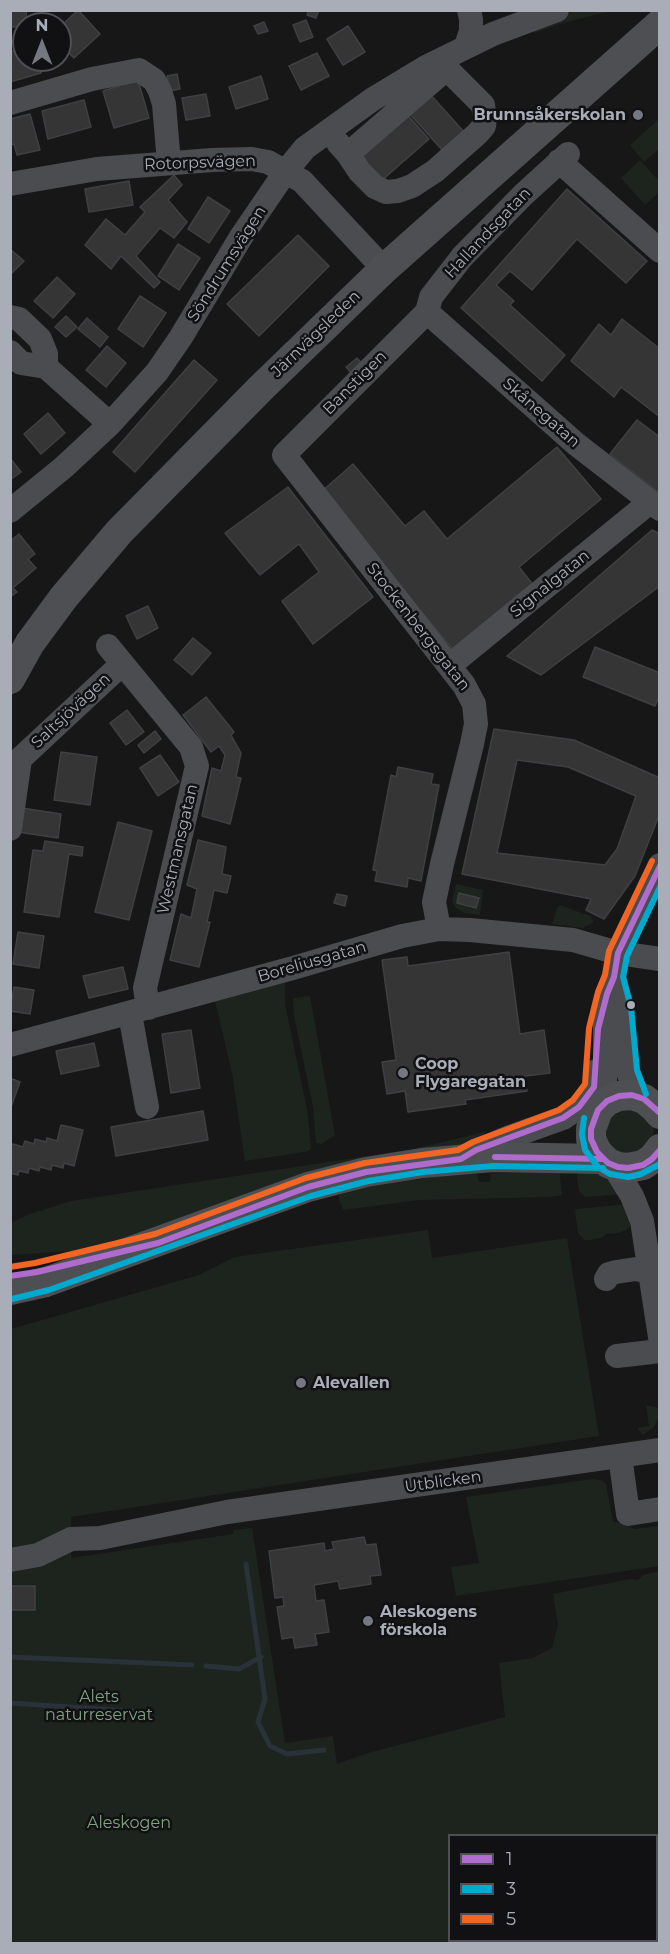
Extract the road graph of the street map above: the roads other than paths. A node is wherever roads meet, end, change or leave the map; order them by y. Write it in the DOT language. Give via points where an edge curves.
graph roads {
  1 [pos="469,10"];
  2 [pos="557,10"];
  3 [pos="660,24"];
  4 [pos="466,46"];
  5 [pos="443,65"];
  6 [pos="10,103"];
  7 [pos="328,132"];
  8 [pos="348,154"];
  9 [pos="169,163"];
  10 [pos="286,171"];
  11 [pos="10,184"];
  12 [pos="660,251"];
  13 [pos="384,268"];
  14 [pos="427,312"];
  15 [pos="10,317"];
  16 [pos="10,352"];
  17 [pos="46,366"];
  18 [pos="110,424"];
  19 [pos="284,455"];
  20 [pos="655,506"];
  21 [pos="10,511"];
  22 [pos="115,655"];
  23 [pos="449,666"];
  24 [pos="10,679"];
  25 [pos="10,829"];
  26 [pos="660,865"];
  27 [pos="439,929"];
  28 [pos="618,953"];
  29 [pos="660,959"];
  30 [pos="615,977"];
  31 [pos="604,1009"];
  32 [pos="139,1011"];
  33 [pos="10,1045"];
  34 [pos="652,1105"];
  35 [pos="147,1107"];
  36 [pos="598,1110"];
  37 [pos="656,1154"];
  38 [pos="493,1157"];
  39 [pos="461,1160"];
  40 [pos="608,1162"];
  41 [pos="648,1231"];
  42 [pos="158,1242"];
  43 [pos="655,1271"];
  44 [pos="10,1276"];
  45 [pos="606,1279"];
  46 [pos="10,1290"];
  47 [pos="660,1336"];
  48 [pos="660,1352"];
  49 [pos="617,1356"];
  50 [pos="660,1450"];
  51 [pos="620,1456"];
  52 [pos="660,1509"];
  53 [pos="10,1560"];
  1 -- 4 [label="street" via="471,31"];
  2 -- 4 [label="street, Söndrumsvägen"];
  3 -- 13 [label="main road, Järnvägsleden"];
  4 -- 5 [label="street, Söndrumsvägen"];
  5 -- 7 [label="street, Söndrumsvägen" via="373,99"];
  5 -- 8 [label="street"];
  5 -- 8 [label="street" via="483,105 484,126 477,135 435,171 398,191 386,192 375,187"];
  6 -- 9 [label="street" via="139,70 154,80 160,91"];
  7 -- 8 [label="street"];
  7 -- 10 [label="street, Söndrumsvägen" via="305,148"];
  9 -- 10 [label="street, Rotorpsvägen" via="252,159"];
  9 -- 11 [label="street, Rotorpsvägen" via="97,169"];
  10 -- 13 [label="street, Rotorpsvägen" via="302,181"];
  10 -- 18 [label="street, Söndrumsvägen" via="169,355"];
  12 -- 14 [label="street, Hallandsgatan" via="564,158 462,257 431,297"];
  13 -- 24 [label="main road, Järnvägsleden" via="119,532 64,597 30,643"];
  14 -- 19 [label="street, Banstigen"];
  14 -- 20 [label="street, Skånegatan" via="576,444"];
  15 -- 17 [label="street" via="20,319 40,339"];
  16 -- 17 [label="street" via="21,363"];
  17 -- 18 [label="street"];
  18 -- 21 [label="street, Söndrumsvägen"];
  19 -- 23 [label="street, Stockenbergsgatan"];
  20 -- 23 [label="street, Signalgatan"];
  22 -- 25 [label="street, Saltsjövägen" via="20,759"];
  22 -- 32 [label="street, Westmansgatan" via="191,747 197,766"];
  23 -- 27 [label="street, Stockenbergsgatan" via="473,699 476,724 436,892"];
  26 -- 28 [label="street"];
  27 -- 28 [label="street, Boreliusgatan" via="573,940"];
  27 -- 32 [label="street, Boreliusgatan" via="402,936"];
  28 -- 29 [label="street, Boreliusgatan"];
  28 -- 30 [label="street"];
  30 -- 31 [label="street"];
  30 -- 34 [label="street" via="628,1072"];
  31 -- 36 [label="street" via="606,1073"];
  31 -- 39 [label="street" via="598,1029 594,1087 579,1107 563,1118 476,1150"];
  32 -- 33 [label="street, Boreliusgatan"];
  32 -- 35 [label="street, Westmansgatan"];
  34 -- 36 [label="main road" via="619,1096"];
  36 -- 38 [label="main road" via="579,1129 557,1140"];
  36 -- 40 [label="main road" via="591,1139"];
  37 -- 40 [label="main road" via="633,1168"];
  37 -- 41 [label="street" via="646,1177"];
  38 -- 39 [label="main road"];
  38 -- 40 [label="main road"];
  39 -- 42 [label="main road" via="422,1162 317,1185"];
  40 -- 41 [label="street" via="632,1196"];
  41 -- 43 [label="street"];
  42 -- 44 [label="main road"];
  42 -- 46 [label="main road" via="46,1282"];
  43 -- 45 [label="street" via="616,1272"];
  43 -- 47 [label="street"];
  48 -- 49 [label="street"];
  50 -- 51 [label="street, Utblicken"];
  51 -- 52 [label="street" via="628,1514"];
  51 -- 53 [label="street, Utblicken" via="227,1512 100,1538 71,1539 38,1555"];
}
